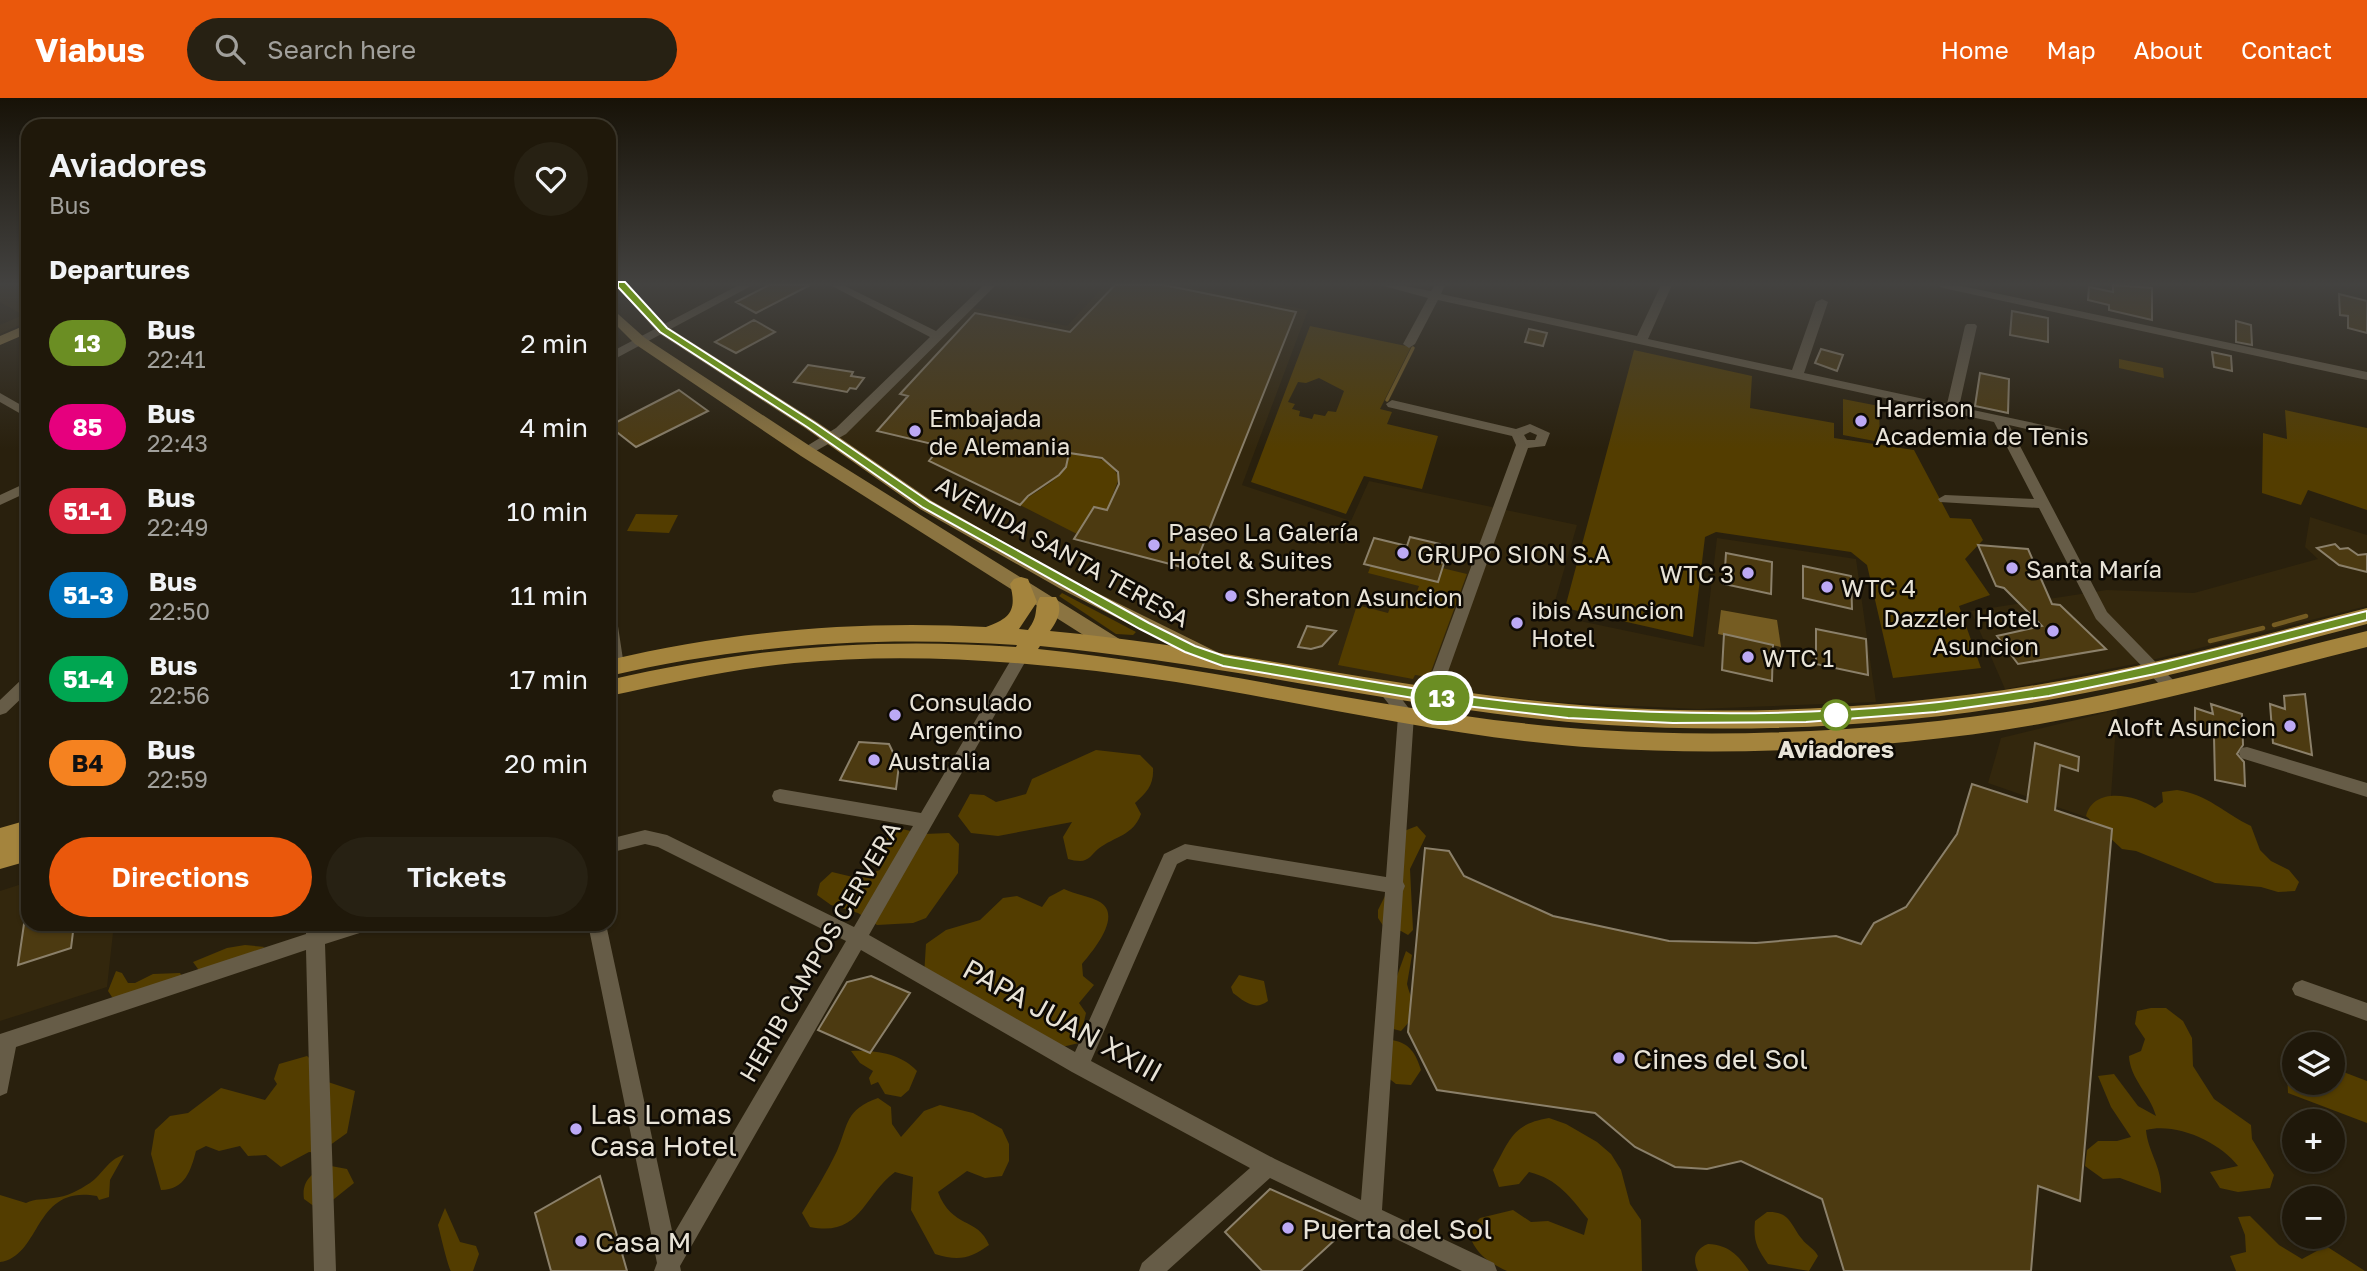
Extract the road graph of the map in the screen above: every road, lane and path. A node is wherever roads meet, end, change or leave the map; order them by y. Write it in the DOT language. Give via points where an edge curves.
graph roads {
  1 [pos="678,340"];
  2 [pos="933,340"];
  3 [pos="1411,340"];
  4 [pos="1636,340"];
  5 [pos="1809,340"];
  6 [pos="1968,340"];
  7 [pos="2198,340"];
  8 [pos="640,341"];
  9 [pos="1641,341"];
  10 [pos="1409,344"];
  11 [pos="616,354"];
  12 [pos="1797,375"];
  13 [pos="2367,376"];
  14 [pos="0,397"];
  15 [pos="1392,404"];
  16 [pos="1952,409"];
  17 [pos="21,410"];
  18 [pos="1999,419"];
  19 [pos="2075,436"];
  20 [pos="830,440"];
  21 [pos="807,452"];
  22 [pos="21,490"];
  23 [pos="1945,499"];
  24 [pos="0,501"];
  25 [pos="2042,504"];
  26 [pos="1021,584"];
  27 [pos="1048,602"];
  28 [pos="2367,616"];
  29 [pos="971,635"];
  30 [pos="2367,639"];
  31 [pos="1114,645"];
  32 [pos="1027,648"];
  33 [pos="1214,659"];
  34 [pos="616,666"];
  35 [pos="2155,669"];
  36 [pos="1176,674"];
  37 [pos="616,687"];
  38 [pos="1385,689"];
  39 [pos="21,690"];
  40 [pos="1432,696"];
  41 [pos="0,709"];
  42 [pos="1760,717"];
  43 [pos="1406,724"];
  44 [pos="1626,740"];
  45 [pos="2247,753"];
  46 [pos="2367,790"];
  47 [pos="780,796"];
  48 [pos="924,821"];
  49 [pos="21,832"];
  50 [pos="0,838"];
  51 [pos="616,844"];
  52 [pos="21,852"];
  53 [pos="0,858"];
  54 [pos="1396,886"];
  55 [pos="315,931"];
  56 [pos="598,931"];
  57 [pos="856,938"];
  58 [pos="2302,989"];
  59 [pos="2367,1012"];
  60 [pos="4,1041"];
  61 [pos="1079,1065"];
  62 [pos="0,1086"];
  63 [pos="1268,1166"];
  64 [pos="1371,1213"];
  65 [pos="668,1270"];
  66 [pos="325,1271"];
  67 [pos="1150,1271"];
  68 [pos="1486,1271"];
  1 -- 20 [label="main road, AVENIDA SANTA TERESA"];
  2 -- 20 [label="street"];
  3 -- 10 [label="street"];
  4 -- 9 [label="street"];
  5 -- 12 [label="street"];
  6 -- 16 [label="street"];
  7 -- 13 [label="street"];
  8 -- 11 [label="street"];
  8 -- 21 [label="main road, AVENIDA SANTA TERESA"];
  9 -- 12 [label="street"];
  12 -- 16 [label="street"];
  14 -- 17 [label="street"];
  15 -- 40 [label="street" via="1520,439"];
  16 -- 18 [label="street"];
  18 -- 19 [label="street"];
  18 -- 25 [label="street"];
  20 -- 21 [label="street"];
  20 -- 33 [label="main road, AVENIDA SANTA TERESA" via="964,527 1155,632"];
  21 -- 26 [label="main road, AVENIDA SANTA TERESA"];
  22 -- 24 [label="street"];
  23 -- 25 [label="street"];
  25 -- 35 [label="street" via="2101,615"];
  26 -- 27 [label="main road, AVENIDA SANTA TERESA"];
  26 -- 29 [label="highway" via="1026,602 1015,621 990,634"];
  27 -- 31 [label="main road, AVENIDA SANTA TERESA"];
  27 -- 32 [label="highway" via="1048,618"];
  28 -- 35 [label="highway"];
  29 -- 32 [label="highway"];
  29 -- 34 [label="highway" via="870,634 747,641"];
  30 -- 35 [label="highway"];
  31 -- 32 [label="highway"];
  31 -- 33 [label="highway"];
  31 -- 36 [label="highway"];
  32 -- 36 [label="highway"];
  32 -- 37 [label="highway" via="798,654"];
  32 -- 48 [label="street, HERIB CAMPOS CERVERA"];
  33 -- 38 [label="highway"];
  35 -- 42 [label="highway" via="1975,702 1856,714"];
  35 -- 44 [label="highway" via="2062,711 2006,720 1744,742"];
  36 -- 43 [label="highway"];
  38 -- 40 [label="highway"];
  38 -- 43 [label="street"];
  39 -- 41 [label="street"];
  40 -- 42 [label="highway" via="1610,716"];
  42 -- 44 [label="highway" via="1730,727 1660,727"];
  43 -- 44 [label="highway"];
  43 -- 54 [label="street"];
  45 -- 46 [label="street"];
  47 -- 48 [label="street"];
  48 -- 57 [label="street, HERIB CAMPOS CERVERA"];
  49 -- 50 [label="highway"];
  51 -- 57 [label="street, PAPA JUAN XXIII" via="645,837 662,840"];
  52 -- 53 [label="highway"];
  54 -- 61 [label="street" via="1177,853 1170,859"];
  54 -- 64 [label="street"];
  55 -- 60 [label="street"];
  55 -- 66 [label="street"];
  56 -- 65 [label="street"];
  57 -- 61 [label="street, PAPA JUAN XXIII"];
  57 -- 65 [label="street, HERIB CAMPOS CERVERA"];
  58 -- 59 [label="street"];
  60 -- 62 [label="street"];
  61 -- 63 [label="street, PAPA JUAN XXIII"];
  63 -- 64 [label="street, PAPA JUAN XXIII"];
  63 -- 67 [label="street"];
  64 -- 68 [label="street, PAPA JUAN XXIII"];
}
